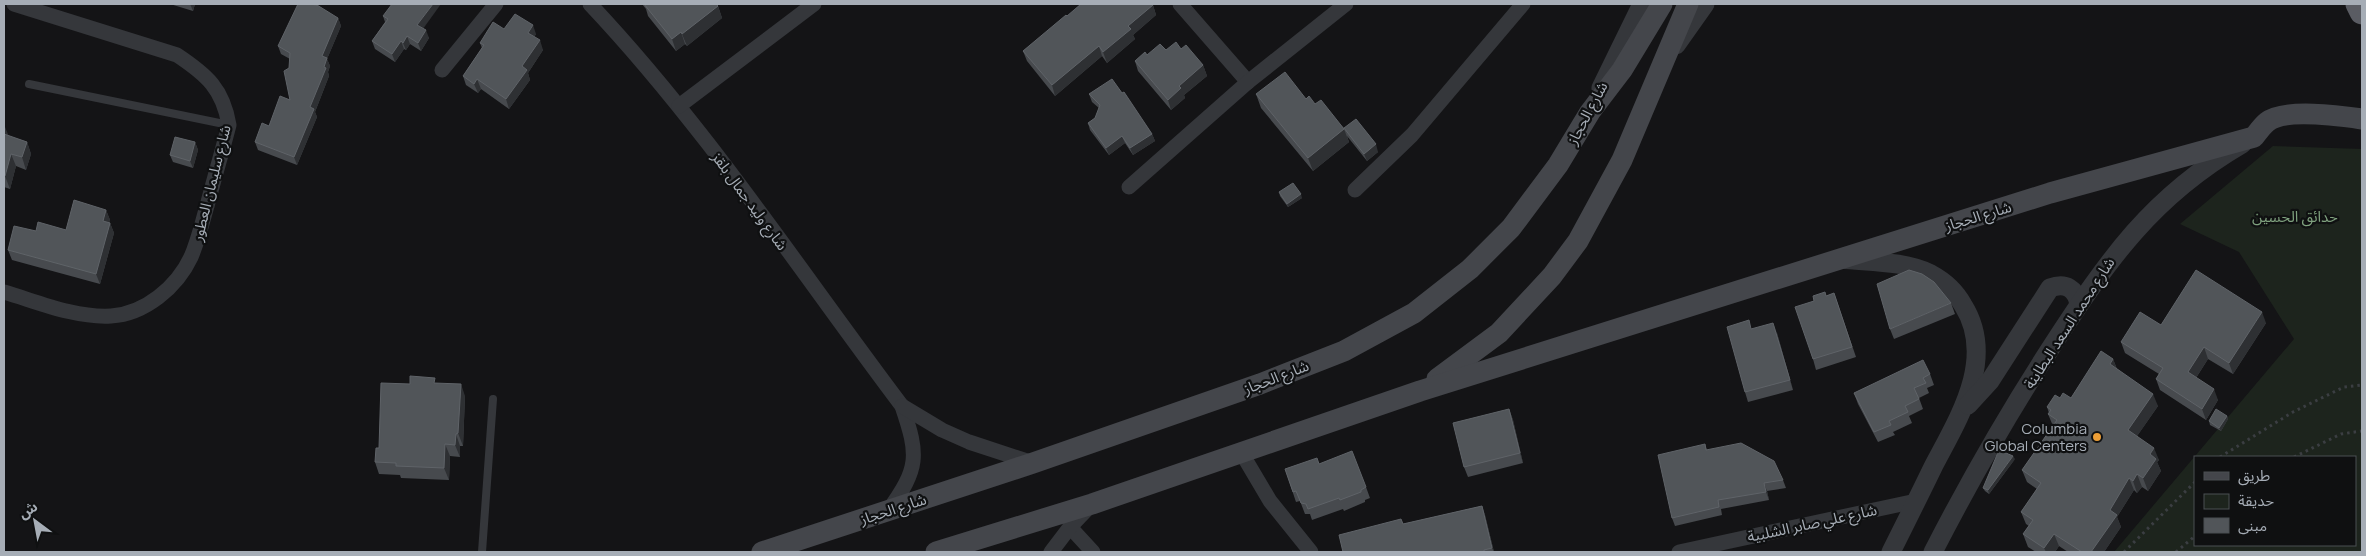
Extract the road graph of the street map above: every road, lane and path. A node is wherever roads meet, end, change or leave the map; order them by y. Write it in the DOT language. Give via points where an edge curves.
graph roads {
  1 [pos="14,4"];
  2 [pos="496,4"];
  3 [pos="590,4"];
  4 [pos="814,4"];
  5 [pos="1180,4"];
  6 [pos="1346,4"];
  7 [pos="1523,4"];
  8 [pos="1642,4"];
  9 [pos="1662,4"];
  10 [pos="1688,4"];
  11 [pos="1705,4"];
  12 [pos="2358,4"];
  13 [pos="2362,12"];
  14 [pos="1662,64"];
  15 [pos="442,70"];
  16 [pos="1248,82"];
  17 [pos="29,84"];
  18 [pos="680,106"];
  19 [pos="1590,112"];
  20 [pos="2362,119"];
  21 [pos="229,125"];
  22 [pos="2254,137"];
  23 [pos="1129,188"];
  24 [pos="1355,190"];
  25 [pos="1840,258"];
  26 [pos="4,292"];
  27 [pos="2079,304"];
  28 [pos="2362,385"];
  29 [pos="1420,391"];
  30 [pos="493,399"];
  31 [pos="902,406"];
  32 [pos="1962,410"];
  33 [pos="2362,430"];
  34 [pos="1241,452"];
  35 [pos="2222,456"];
  36 [pos="2296,456"];
  37 [pos="1033,463"];
  38 [pos="2194,483"];
  39 [pos="1916,501"];
  40 [pos="1092,504"];
  41 [pos="888,511"];
  42 [pos="1070,527"];
  43 [pos="2194,537"];
  44 [pos="482,552"];
  45 [pos="762,552"];
  46 [pos="936,552"];
  47 [pos="1051,552"];
  48 [pos="1093,552"];
  49 [pos="1311,552"];
  50 [pos="1684,552"];
  51 [pos="1891,552"];
  52 [pos="1933,552"];
  53 [pos="2124,552"];
  54 [pos="2176,552"];
  1 -- 21 [label="street, شارع سليمان العطور" via="176,55 218,91 226,105"];
  2 -- 15 [label="street"];
  3 -- 18 [label="street, شارع وليد جمال بلقز"];
  4 -- 18 [label="street"];
  5 -- 16 [label="street"];
  6 -- 16 [label="street"];
  7 -- 24 [label="street" via="1412,136"];
  8 -- 19 [label="street, شارع الحجاز"];
  9 -- 19 [label="main road" via="1622,70"];
  10 -- 14 [label="main road"];
  11 -- 14 [label="street, شارع الحجاز"];
  12 -- 13 [label="highway"];
  14 -- 29 [label="main road, شارع الحجاز" via="1622,160 1578,241 1552,276 1499,333"];
  16 -- 23 [label="street"];
  17 -- 21 [label="lane"];
  18 -- 31 [label="street, شارع وليد جمال بلقز"];
  19 -- 37 [label="main road, شارع الحجاز" via="1558,165 1511,228 1470,269 1414,313 1336,354 1260,384"];
  20 -- 22 [label="main road, شارع الحجاز" via="2323,114 2284,116 2268,121"];
  21 -- 26 [label="street, شارع سليمان العطور" via="190,258 171,285 146,306 129,314 91,315"];
  22 -- 25 [label="main road, شارع الحجاز" via="2147,165"];
  22 -- 27 [label="street, شارع محمد السعد البطاينة" via="2202,170 2155,209 2114,254"];
  25 -- 29 [label="main road, شارع الحجاز"];
  25 -- 32 [label="street" via="1915,268 1932,274 1958,297 1968,312 1977,345 1974,375"];
  27 -- 32 [label="street" via="2078,296 2066,286 2050,288 1990,381"];
  27 -- 52 [label="street, شارع محمد السعد البطاينة" via="1996,436"];
  28 -- 35 [label="path" via="2344,387 2293,412"];
  29 -- 34 [label="main road, شارع الحجاز"];
  30 -- 44 [label="lane"];
  31 -- 37 [label="street, شارع وليد جمال بلقز" via="969,442"];
  31 -- 41 [label="street, شارع وليد جمال بلقز" via="912,434 914,460 909,479"];
  32 -- 39 [label="street"];
  33 -- 36 [label="path" via="2341,434"];
  34 -- 40 [label="main road, شارع الحجاز"];
  34 -- 49 [label="street" via="1270,501"];
  37 -- 41 [label="main road, شارع الحجاز"];
  38 -- 53 [label="path"];
  39 -- 50 [label="street, شارع علي صابر الشلبية"];
  39 -- 51 [label="street"];
  40 -- 42 [label="street"];
  40 -- 46 [label="main road, شارع الحجاز"];
  41 -- 45 [label="main road, شارع الحجاز"];
  42 -- 47 [label="street"];
  42 -- 48 [label="street"];
  43 -- 54 [label="path"];
}
